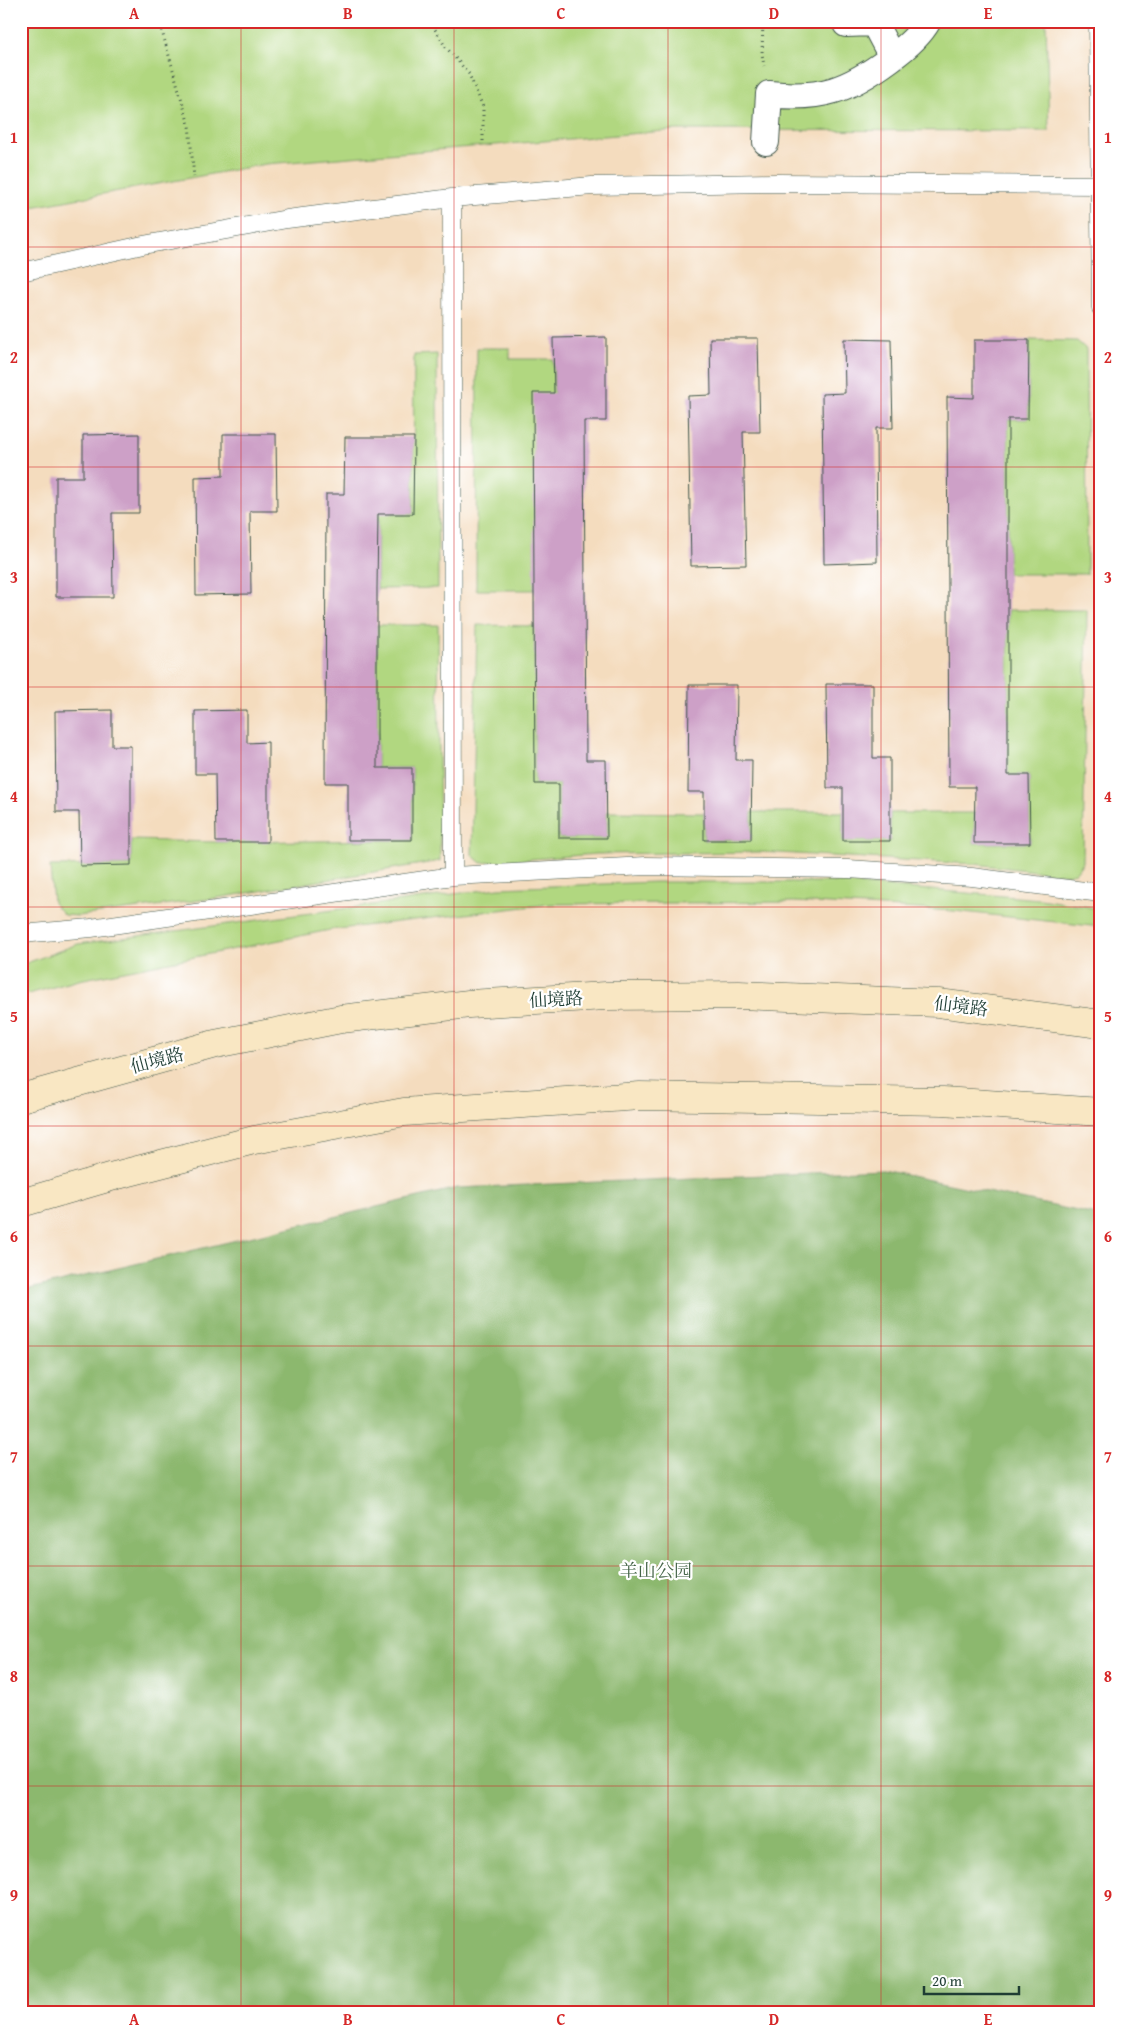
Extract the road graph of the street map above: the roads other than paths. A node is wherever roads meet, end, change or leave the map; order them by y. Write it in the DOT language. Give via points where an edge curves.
graph roads {
  1 [pos="847,21"];
  2 [pos="928,21"];
  3 [pos="1098,21"];
  4 [pos="873,22"];
  5 [pos="892,57"];
  6 [pos="766,142"];
  7 [pos="1100,185"];
  8 [pos="452,198"];
  9 [pos="21,272"];
  10 [pos="1101,308"];
  11 [pos="453,876"];
  12 [pos="1101,893"];
  13 [pos="21,934"];
  14 [pos="1101,1024"];
  15 [pos="21,1098"];
  16 [pos="1101,1112"];
  17 [pos="21,1203"];
  1 -- 4 [label="street" via="846,24"];
  2 -- 5 [label="street" via="905,48"];
  3 -- 7 [label="lane"];
  4 -- 5 [label="street"];
  5 -- 6 [label="street" via="848,87 819,94 769,94"];
  7 -- 8 [label="lane" via="777,183 592,186"];
  7 -- 10 [label="lane"];
  8 -- 9 [label="lane" via="287,219"];
  8 -- 11 [label="lane"];
  11 -- 12 [label="lane" via="646,866 848,869 972,877"];
  11 -- 13 [label="lane" via="91,928"];
  14 -- 15 [label="main road, 仙境路" via="938,1003 739,996 606,996 469,1004 342,1019 215,1044"];
  16 -- 17 [label="main road" via="943,1101 640,1096 404,1112 254,1140"];
}
